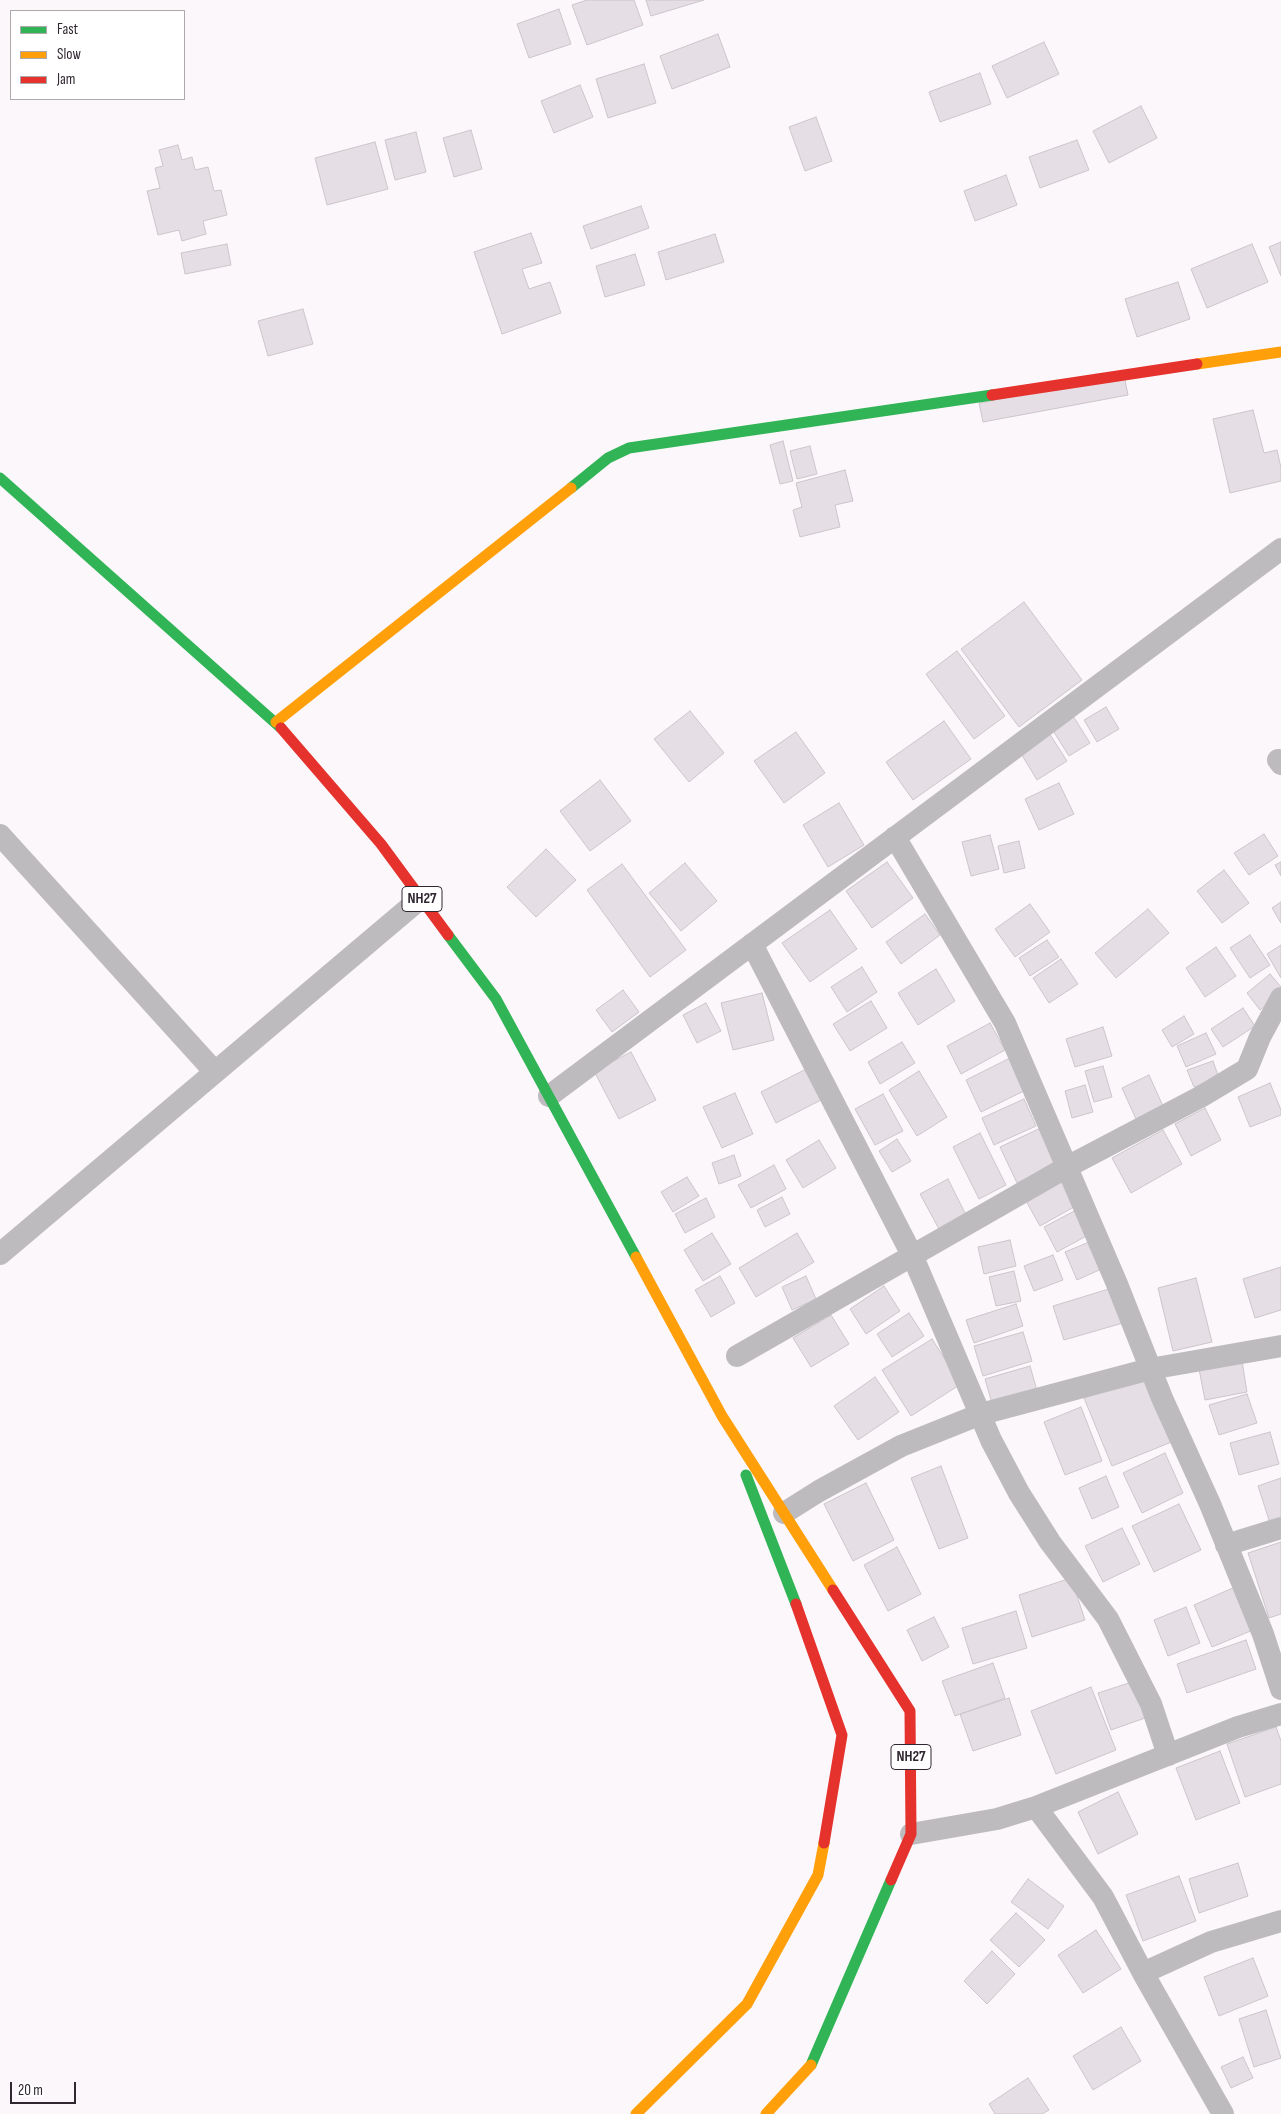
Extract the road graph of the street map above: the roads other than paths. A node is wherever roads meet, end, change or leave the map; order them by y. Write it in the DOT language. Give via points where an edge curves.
graph roads {
  1 [pos="1281,352"];
  2 [pos="0,478"];
  3 [pos="1281,549"];
  4 [pos="276,722"];
  5 [pos="0,835"];
  6 [pos="895,837"];
  7 [pos="421,898"];
  8 [pos="752,944"];
  9 [pos="1281,998"];
  10 [pos="215,1072"];
  11 [pos="549,1096"];
  12 [pos="1067,1167"];
  13 [pos="0,1254"];
  14 [pos="913,1256"];
  15 [pos="1281,1346"];
  16 [pos="736,1356"];
  17 [pos="1150,1369"];
  18 [pos="981,1414"];
  19 [pos="722,1416"];
  20 [pos="784,1513"];
  21 [pos="1281,1528"];
  22 [pos="1226,1544"];
  23 [pos="1281,1689"];
  24 [pos="1281,1714"];
  25 [pos="1168,1755"];
  26 [pos="1036,1807"];
  27 [pos="912,1834"];
  28 [pos="1281,1921"];
  29 [pos="1144,1973"];
  30 [pos="636,2114"];
  31 [pos="766,2114"];
  32 [pos="1223,2114"];
  1 -- 4 [label="main road" via="629,448 608,458"];
  2 -- 4 [label="main road, NH27"];
  3 -- 6 [label="street"];
  4 -- 7 [label="main road, NH27" via="381,844"];
  5 -- 10 [label="street"];
  6 -- 8 [label="street"];
  6 -- 12 [label="street" via="1006,1023"];
  7 -- 10 [label="street"];
  7 -- 11 [label="main road, NH27" via="496,999"];
  8 -- 11 [label="street"];
  8 -- 14 [label="street"];
  9 -- 12 [label="street" via="1247,1069"];
  10 -- 13 [label="street"];
  11 -- 19 [label="main road, NH27"];
  12 -- 14 [label="street"];
  12 -- 17 [label="street"];
  14 -- 16 [label="street"];
  14 -- 18 [label="street"];
  15 -- 17 [label="street"];
  17 -- 18 [label="street"];
  17 -- 22 [label="street"];
  18 -- 20 [label="street" via="900,1446"];
  18 -- 25 [label="street" via="1018,1493 1108,1619 1151,1704"];
  19 -- 20 [label="main road, NH27"];
  19 -- 30 [label="main road, NH27" via="804,1622 842,1735 818,1875 747,2004"];
  20 -- 27 [label="main road, NH27" via="910,1711"];
  21 -- 22 [label="street"];
  22 -- 23 [label="street" via="1263,1634"];
  24 -- 25 [label="street"];
  25 -- 26 [label="street"];
  26 -- 27 [label="street" via="997,1819"];
  26 -- 29 [label="street" via="1104,1897"];
  27 -- 31 [label="main road, NH27" via="810,2067"];
  28 -- 29 [label="street" via="1210,1942"];
  29 -- 32 [label="street"];
}
